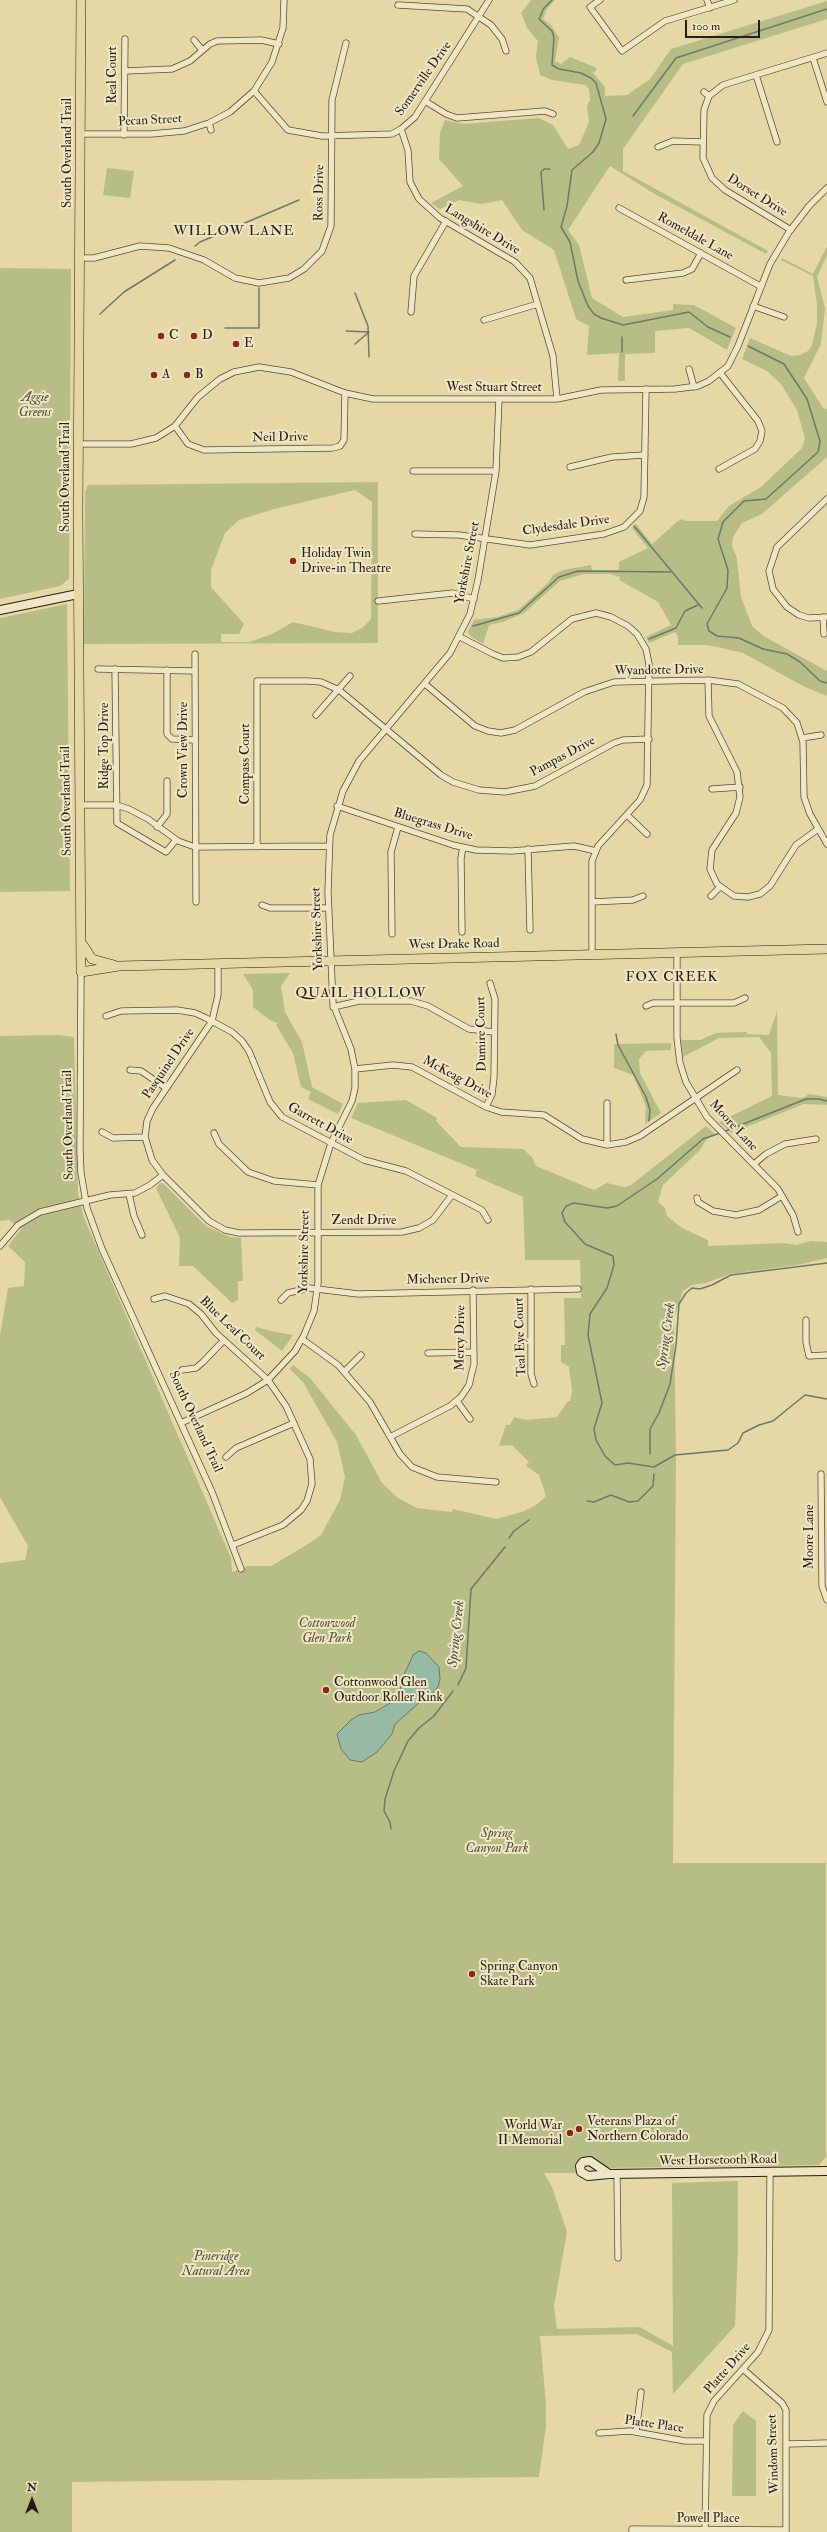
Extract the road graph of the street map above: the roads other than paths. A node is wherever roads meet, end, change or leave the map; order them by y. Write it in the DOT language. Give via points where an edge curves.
graph roads {
  1 [pos="81,0"];
  2 [pos="284,0"];
  3 [pos="489,0"];
  4 [pos="600,0"];
  5 [pos="707,0"];
  6 [pos="734,0"];
  7 [pos="398,5"];
  8 [pos="710,8"];
  9 [pos="480,16"];
  10 [pos="125,40"];
  11 [pos="194,40"];
  12 [pos="346,42"];
  13 [pos="279,44"];
  14 [pos="202,50"];
  15 [pos="506,51"];
  16 [pos="827,53"];
  17 [pos="813,58"];
  18 [pos="124,71"];
  19 [pos="756,75"];
  20 [pos="254,91"];
  21 [pos="704,92"];
  22 [pos="709,96"];
  23 [pos="425,101"];
  24 [pos="827,102"];
  25 [pos="553,114"];
  26 [pos="209,123"];
  27 [pos="401,129"];
  28 [pos="211,130"];
  29 [pos="81,134"];
  30 [pos="124,134"];
  31 [pos="332,136"];
  32 [pos="703,142"];
  33 [pos="777,142"];
  34 [pos="658,147"];
  35 [pos="827,188"];
  36 [pos="619,208"];
  37 [pos="446,221"];
  38 [pos="791,230"];
  39 [pos="701,253"];
  40 [pos="80,258"];
  41 [pos="626,280"];
  42 [pos="760,286"];
  43 [pos="538,304"];
  44 [pos="753,306"];
  45 [pos="411,312"];
  46 [pos="784,317"];
  47 [pos="484,320"];
  48 [pos="689,369"];
  49 [pos="721,374"];
  50 [pos="694,387"];
  51 [pos="646,389"];
  52 [pos="345,393"];
  53 [pos="499,399"];
  54 [pos="557,399"];
  55 [pos="174,426"];
  56 [pos="79,444"];
  57 [pos="645,455"];
  58 [pos="570,467"];
  59 [pos="719,468"];
  60 [pos="413,471"];
  61 [pos="496,472"];
  62 [pos="827,499"];
  63 [pos="415,534"];
  64 [pos="485,539"];
  65 [pos="78,594"];
  66 [pos="474,599"];
  67 [pos="378,601"];
  68 [pos="0,610"];
  69 [pos="825,617"];
  70 [pos="824,634"];
  71 [pos="460,637"];
  72 [pos="195,654"];
  73 [pos="98,669"];
  74 [pos="115,669"];
  75 [pos="167,670"];
  76 [pos="195,671"];
  77 [pos="350,676"];
  78 [pos="649,680"];
  79 [pos="708,680"];
  80 [pos="425,684"];
  81 [pos="340,690"];
  82 [pos="316,715"];
  83 [pos="386,729"];
  84 [pos="821,735"];
  85 [pos="802,738"];
  86 [pos="649,739"];
  87 [pos="195,740"];
  88 [pos="167,781"];
  89 [pos="740,786"];
  90 [pos="712,789"];
  91 [pos="80,805"];
  92 [pos="116,805"];
  93 [pos="337,806"];
  94 [pos="627,815"];
  95 [pos="157,827"];
  96 [pos="398,827"];
  97 [pos="818,829"];
  98 [pos="647,834"];
  99 [pos="176,840"];
  100 [pos="827,844"];
  101 [pos="328,846"];
  102 [pos="195,847"];
  103 [pos="257,847"];
  104 [pos="463,847"];
  105 [pos="528,849"];
  106 [pos="596,851"];
  107 [pos="720,887"];
  108 [pos="643,896"];
  109 [pos="711,896"];
  110 [pos="196,902"];
  111 [pos="592,902"];
  112 [pos="262,904"];
  113 [pos="328,908"];
  114 [pos="530,930"];
  115 [pos="462,932"];
  116 [pos="392,934"];
  117 [pos="82,939"];
  118 [pos="827,949"];
  119 [pos="677,952"];
  120 [pos="592,954"];
  121 [pos="330,961"];
  122 [pos="218,963"];
  123 [pos="119,966"];
  124 [pos="81,972"];
  125 [pos="490,983"];
  126 [pos="746,998"];
  127 [pos="677,1003"];
  128 [pos="646,1006"];
  129 [pos="333,1007"];
  130 [pos="106,1016"];
  131 [pos="212,1021"];
  132 [pos="494,1032"];
  133 [pos="355,1069"];
  134 [pos="130,1070"];
  135 [pos="737,1070"];
  136 [pos="166,1088"];
  137 [pos="694,1098"];
  138 [pos="607,1103"];
  139 [pos="486,1108"];
  140 [pos="102,1132"];
  141 [pos="214,1133"];
  142 [pos="145,1137"];
  143 [pos="816,1139"];
  144 [pos="331,1143"];
  145 [pos="607,1145"];
  146 [pos="754,1164"];
  147 [pos="163,1175"];
  148 [pos="318,1186"];
  149 [pos="129,1194"];
  150 [pos="452,1195"];
  151 [pos="782,1196"];
  152 [pos="697,1198"];
  153 [pos="85,1200"];
  154 [pos="488,1220"];
  155 [pos="318,1232"];
  156 [pos="798,1232"];
  157 [pos="142,1235"];
  158 [pos="0,1246"];
  159 [pos="318,1288"];
  160 [pos="531,1289"];
  161 [pos="578,1289"];
  162 [pos="473,1290"];
  163 [pos="154,1299"];
  164 [pos="282,1300"];
  165 [pos="806,1320"];
  166 [pos="302,1339"];
  167 [pos="224,1340"];
  168 [pos="474,1352"];
  169 [pos="428,1353"];
  170 [pos="361,1355"];
  171 [pos="827,1355"];
  172 [pos="182,1370"];
  173 [pos="344,1372"];
  174 [pos="268,1380"];
  175 [pos="534,1384"];
  176 [pos="457,1401"];
  177 [pos="470,1420"];
  178 [pos="181,1423"];
  179 [pos="294,1423"];
  180 [pos="390,1437"];
  181 [pos="226,1457"];
  182 [pos="821,1474"];
  183 [pos="496,1482"];
  184 [pos="233,1545"];
  185 [pos="241,1569"];
  186 [pos="827,1598"];
  187 [pos="827,2171"];
  188 [pos="770,2172"];
  189 [pos="613,2174"];
  190 [pos="618,2258"];
  191 [pos="743,2369"];
  192 [pos="641,2392"];
  193 [pos="636,2432"];
  194 [pos="599,2433"];
  195 [pos="705,2441"];
  196 [pos="827,2443"];
  197 [pos="787,2444"];
  198 [pos="705,2531"];
  199 [pos="786,2531"];
  200 [pos="632,2532"];
  1 -- 29 [label="main road, South Overland Trail"];
  2 -- 13 [label="street, Pecan Street"];
  3 -- 9 [label="street, Somerville Drive"];
  4 -- 8 [label="street" via="590,7 622,51 665,21"];
  5 -- 8 [label="street"];
  6 -- 8 [label="street"];
  7 -- 9 [label="street" via="458,7"];
  9 -- 15 [label="street" via="494,28 502,39"];
  9 -- 23 [label="street, Somerville Drive"];
  10 -- 18 [label="street, Real Court"];
  11 -- 14 [label="street"];
  12 -- 31 [label="street, Ross Drive" via="332,100"];
  13 -- 14 [label="street" via="261,40 229,40 210,44"];
  13 -- 20 [label="street, Pecan Street" via="272,62"];
  14 -- 18 [label="street" via="190,61 172,69"];
  16 -- 17 [label="street"];
  17 -- 19 [label="street"];
  17 -- 24 [label="street"];
  18 -- 30 [label="street, Real Court"];
  19 -- 22 [label="street" via="723,85"];
  19 -- 33 [label="street"];
  20 -- 26 [label="street, Pecan Street" via="230,112"];
  20 -- 31 [label="street, Somerville Drive" via="288,130"];
  21 -- 22 [label="street"];
  22 -- 32 [label="street, Dorset Drive" via="704,110"];
  23 -- 25 [label="street" via="457,118 545,111"];
  23 -- 27 [label="street, Somerville Drive" via="411,121"];
  26 -- 28 [label="street"];
  26 -- 30 [label="street, Pecan Street" via="173,133"];
  27 -- 31 [label="street, Somerville Drive" via="382,136"];
  27 -- 37 [label="street, Langshire Drive" via="408,150 412,188 426,206"];
  29 -- 30 [label="street, Pecan Street"];
  29 -- 40 [label="main road, South Overland Trail"];
  31 -- 40 [label="street, Ross Drive" via="331,220 328,237 316,258 293,276 271,283 247,281 235,278 188,253 155,247 140,246 94,258"];
  32 -- 34 [label="street" via="673,141"];
  32 -- 38 [label="street, Dorset Drive" via="705,164 716,183"];
  35 -- 38 [label="street"];
  36 -- 39 [label="street, Romeldale Lane"];
  37 -- 43 [label="street, Langshire Drive" via="521,267 530,278"];
  37 -- 45 [label="street" via="414,276"];
  38 -- 42 [label="street"];
  39 -- 41 [label="street" via="695,265 683,273"];
  39 -- 42 [label="street, Romeldale Lane"];
  40 -- 56 [label="main road, South Overland Trail"];
  42 -- 44 [label="street"];
  43 -- 47 [label="street"];
  43 -- 54 [label="street, Langshire Drive" via="553,356"];
  44 -- 46 [label="street"];
  44 -- 49 [label="street" via="738,346"];
  48 -- 50 [label="street"];
  49 -- 50 [label="street, West Stuart Street"];
  49 -- 59 [label="street" via="758,421 762,431 760,442 755,449"];
  50 -- 51 [label="street, West Stuart Street"];
  51 -- 54 [label="street, West Stuart Street" via="601,390"];
  51 -- 57 [label="street, Clydesdale Drive"];
  52 -- 53 [label="street, West Stuart Street" via="373,399"];
  52 -- 55 [label="street, West Stuart Street" via="280,369 247,369 225,376 210,386"];
  52 -- 55 [label="street, Neil Drive" via="344,440 340,446 333,448 204,450 188,444"];
  53 -- 54 [label="street, West Stuart Street"];
  53 -- 61 [label="street, Yorkshire Street"];
  55 -- 56 [label="street, West Stuart Street" via="163,435 142,443"];
  56 -- 65 [label="main road, South Overland Trail"];
  57 -- 58 [label="street" via="612,458"];
  57 -- 64 [label="street, Clydesdale Drive" via="643,504 631,521 620,529 604,534 530,545"];
  60 -- 61 [label="street"];
  61 -- 64 [label="street, Yorkshire Street"];
  62 -- 69 [label="street" via="777,547 769,570 773,589 787,607 799,615"];
  63 -- 64 [label="street, Clydesdale Drive" via="459,535"];
  64 -- 66 [label="street, Yorkshire Street"];
  65 -- 68 [label="street"];
  65 -- 91 [label="main road, South Overland Trail"];
  66 -- 67 [label="street" via="453,594"];
  66 -- 71 [label="street, Yorkshire Street"];
  69 -- 70 [label="street"];
  71 -- 78 [label="street" via="503,658 518,657 531,652 572,619 590,613 604,615 620,620 637,634 648,656"];
  71 -- 80 [label="street, Yorkshire Street"];
  72 -- 76 [label="street, Crown View Drive"];
  73 -- 74 [label="street"];
  74 -- 75 [label="street"];
  74 -- 92 [label="street, Ridge Top Drive"];
  75 -- 76 [label="street"];
  75 -- 87 [label="street" via="167,733 172,739"];
  76 -- 87 [label="street, Crown View Drive"];
  77 -- 81 [label="street"];
  78 -- 79 [label="street, Wyandotte Drive"];
  78 -- 80 [label="street, Wyandotte Drive" via="596,686 522,727 501,733 488,732 475,726"];
  78 -- 86 [label="street"];
  79 -- 85 [label="street, Wyandotte Drive" via="738,684 783,708 797,723"];
  79 -- 89 [label="street" via="709,716 737,772"];
  80 -- 83 [label="street, Yorkshire Street"];
  81 -- 82 [label="street"];
  81 -- 83 [label="street, Pampas Drive"];
  81 -- 103 [label="street, Compass Court" via="314,682 257,681"];
  83 -- 86 [label="street, Pampas Drive" via="441,775 462,785 491,792 514,791 535,786 614,743"];
  83 -- 93 [label="street, Yorkshire Street" via="359,761"];
  84 -- 85 [label="street"];
  85 -- 97 [label="street, Wyandotte Drive" via="804,797"];
  86 -- 94 [label="street" via="647,785 640,800"];
  87 -- 102 [label="street, Crown View Drive"];
  88 -- 95 [label="street" via="167,814"];
  89 -- 90 [label="street"];
  89 -- 107 [label="street" via="738,808 712,850 710,859 712,876"];
  91 -- 92 [label="street"];
  91 -- 117 [label="main road, South Overland Trail"];
  92 -- 95 [label="street" via="138,812"];
  92 -- 99 [label="street, Ridge Top Drive" via="117,824 166,852"];
  93 -- 96 [label="street, Bluegrass Drive"];
  93 -- 101 [label="street, Yorkshire Street"];
  94 -- 98 [label="street"];
  94 -- 106 [label="street"];
  95 -- 99 [label="street"];
  96 -- 104 [label="street, Bluegrass Drive"];
  96 -- 116 [label="street" via="391,852"];
  97 -- 100 [label="street, Wyandotte Drive"];
  97 -- 107 [label="street" via="796,845 770,886 760,894 738,897"];
  99 -- 102 [label="street"];
  101 -- 103 [label="street"];
  101 -- 113 [label="street, Yorkshire Street"];
  102 -- 103 [label="street"];
  102 -- 110 [label="street, Crown View Drive"];
  104 -- 105 [label="street, Bluegrass Drive" via="499,852"];
  104 -- 115 [label="street"];
  105 -- 106 [label="street, Bluegrass Drive" via="574,846"];
  105 -- 114 [label="street"];
  106 -- 111 [label="street" via="591,870"];
  107 -- 109 [label="street"];
  108 -- 111 [label="street" via="633,900"];
  111 -- 120 [label="street"];
  112 -- 113 [label="street" via="270,908"];
  113 -- 121 [label="street, Yorkshire Street"];
  117 -- 123 [label="main road" via="85,951 92,959"];
  117 -- 124 [label="main road, South Overland Trail"];
  118 -- 119 [label="main road, West Drake Road"];
  119 -- 120 [label="main road, West Drake Road"];
  119 -- 127 [label="street, Moore Lane"];
  120 -- 121 [label="main road, West Drake Road"];
  121 -- 122 [label="main road, West Drake Road"];
  121 -- 129 [label="street, Yorkshire Street"];
  122 -- 123 [label="main road, West Drake Road"];
  122 -- 131 [label="street, Pasquinel Drive" via="218,995"];
  123 -- 124 [label="main road, West Drake Road"];
  124 -- 153 [label="street, South Overland Trail" via="80,1151"];
  125 -- 132 [label="street, Dumire Court" via="495,999"];
  126 -- 127 [label="street" via="734,1003"];
  127 -- 128 [label="street" via="653,1003"];
  127 -- 137 [label="street, Moore Lane" via="678,1052"];
  129 -- 132 [label="street" via="359,1001 411,1001 428,1006 469,1029"];
  129 -- 133 [label="street, Yorkshire Street" via="351,1049"];
  130 -- 131 [label="street, Garrett Drive" via="121,1010 177,1010 194,1012"];
  131 -- 136 [label="street, Pasquinel Drive"];
  131 -- 144 [label="street, Garrett Drive" via="242,1041 276,1111 289,1122"];
  132 -- 139 [label="street, Dumire Court" via="494,1086"];
  133 -- 139 [label="street, McKeag Drive" via="393,1065 412,1067"];
  133 -- 144 [label="street, Yorkshire Street" via="352,1101"];
  134 -- 136 [label="street" via="141,1071"];
  135 -- 137 [label="street, McKeag Drive"];
  136 -- 142 [label="street, Pasquinel Drive" via="150,1114"];
  137 -- 145 [label="street, McKeag Drive" via="640,1136 626,1142"];
  137 -- 146 [label="street, Moore Lane" via="716,1126"];
  138 -- 145 [label="street"];
  139 -- 145 [label="street, McKeag Drive" via="506,1112 537,1113 550,1118 582,1139"];
  140 -- 142 [label="street" via="112,1138"];
  141 -- 148 [label="street" via="219,1144 248,1172 274,1181"];
  142 -- 147 [label="street, Pasquinel Drive" via="152,1160"];
  143 -- 146 [label="street" via="786,1144"];
  144 -- 148 [label="street, Yorkshire Street"];
  144 -- 150 [label="street, Garrett Drive" via="364,1160 406,1171"];
  146 -- 151 [label="street, Moore Lane"];
  147 -- 149 [label="street" via="150,1185"];
  147 -- 155 [label="street, Zendt Drive" via="209,1220 225,1230 239,1233"];
  148 -- 155 [label="street, Yorkshire Street"];
  149 -- 153 [label="street"];
  149 -- 157 [label="street"];
  150 -- 154 [label="street, Garrett Drive" via="482,1210"];
  150 -- 155 [label="street, Zendt Drive" via="433,1220 413,1229 402,1232"];
  151 -- 152 [label="street" via="758,1210 736,1215 713,1211 698,1202"];
  151 -- 156 [label="street, Moore Lane" via="793,1215"];
  153 -- 158 [label="street" via="31,1216 14,1229"];
  153 -- 178 [label="street, South Overland Trail" via="102,1249"];
  155 -- 159 [label="street, Yorkshire Street"];
  159 -- 162 [label="street, Michener Drive" via="358,1294"];
  159 -- 164 [label="street, Michener Drive" via="296,1290 288,1293"];
  159 -- 166 [label="street, Yorkshire Street" via="314,1310"];
  160 -- 161 [label="street, Michener Drive"];
  160 -- 162 [label="street, Michener Drive"];
  160 -- 175 [label="street, Teal Eye Court" via="531,1374"];
  162 -- 168 [label="street, Mercy Drive"];
  163 -- 167 [label="street, Blue Leaf Court" via="165,1296 189,1304"];
  165 -- 171 [label="street" via="809,1356"];
  166 -- 173 [label="street"];
  166 -- 174 [label="street, Yorkshire Street" via="290,1357"];
  167 -- 172 [label="street" via="196,1368"];
  167 -- 174 [label="street, Blue Leaf Court"];
  168 -- 169 [label="street"];
  168 -- 176 [label="street, Mercy Drive" via="472,1377"];
  170 -- 173 [label="street"];
  173 -- 180 [label="street" via="376,1410"];
  174 -- 178 [label="street, Yorkshire Street" via="248,1393"];
  174 -- 179 [label="street, Blue Leaf Court"];
  176 -- 177 [label="street"];
  176 -- 180 [label="street, Mercy Drive"];
  178 -- 184 [label="street, South Overland Trail"];
  179 -- 181 [label="street" via="236,1448"];
  179 -- 184 [label="street, Blue Leaf Court" via="313,1470 307,1501 295,1516 283,1525"];
  180 -- 183 [label="street" via="405,1461 419,1471 452,1480"];
  182 -- 186 [label="street, Moore Lane" via="822,1586"];
  184 -- 185 [label="street, South Overland Trail"];
  187 -- 188 [label="street, West Horsetooth Road"];
  188 -- 189 [label="street, West Horsetooth Road"];
  188 -- 191 [label="street, Platte Drive" via="771,2321 762,2347"];
  189 -- 190 [label="street"];
  191 -- 195 [label="street, Platte Drive" via="710,2407 706,2420"];
  191 -- 197 [label="street, Windom Street" via="782,2403 786,2410"];
  192 -- 193 [label="street"];
  193 -- 194 [label="street, Platte Place"];
  193 -- 195 [label="street, Platte Place" via="685,2441"];
  195 -- 198 [label="street, Platte Drive"];
  196 -- 197 [label="street"];
  197 -- 199 [label="street, Windom Street"];
  198 -- 199 [label="street, Powell Place"];
  198 -- 200 [label="street, Powell Place" via="632,2529"];
}
